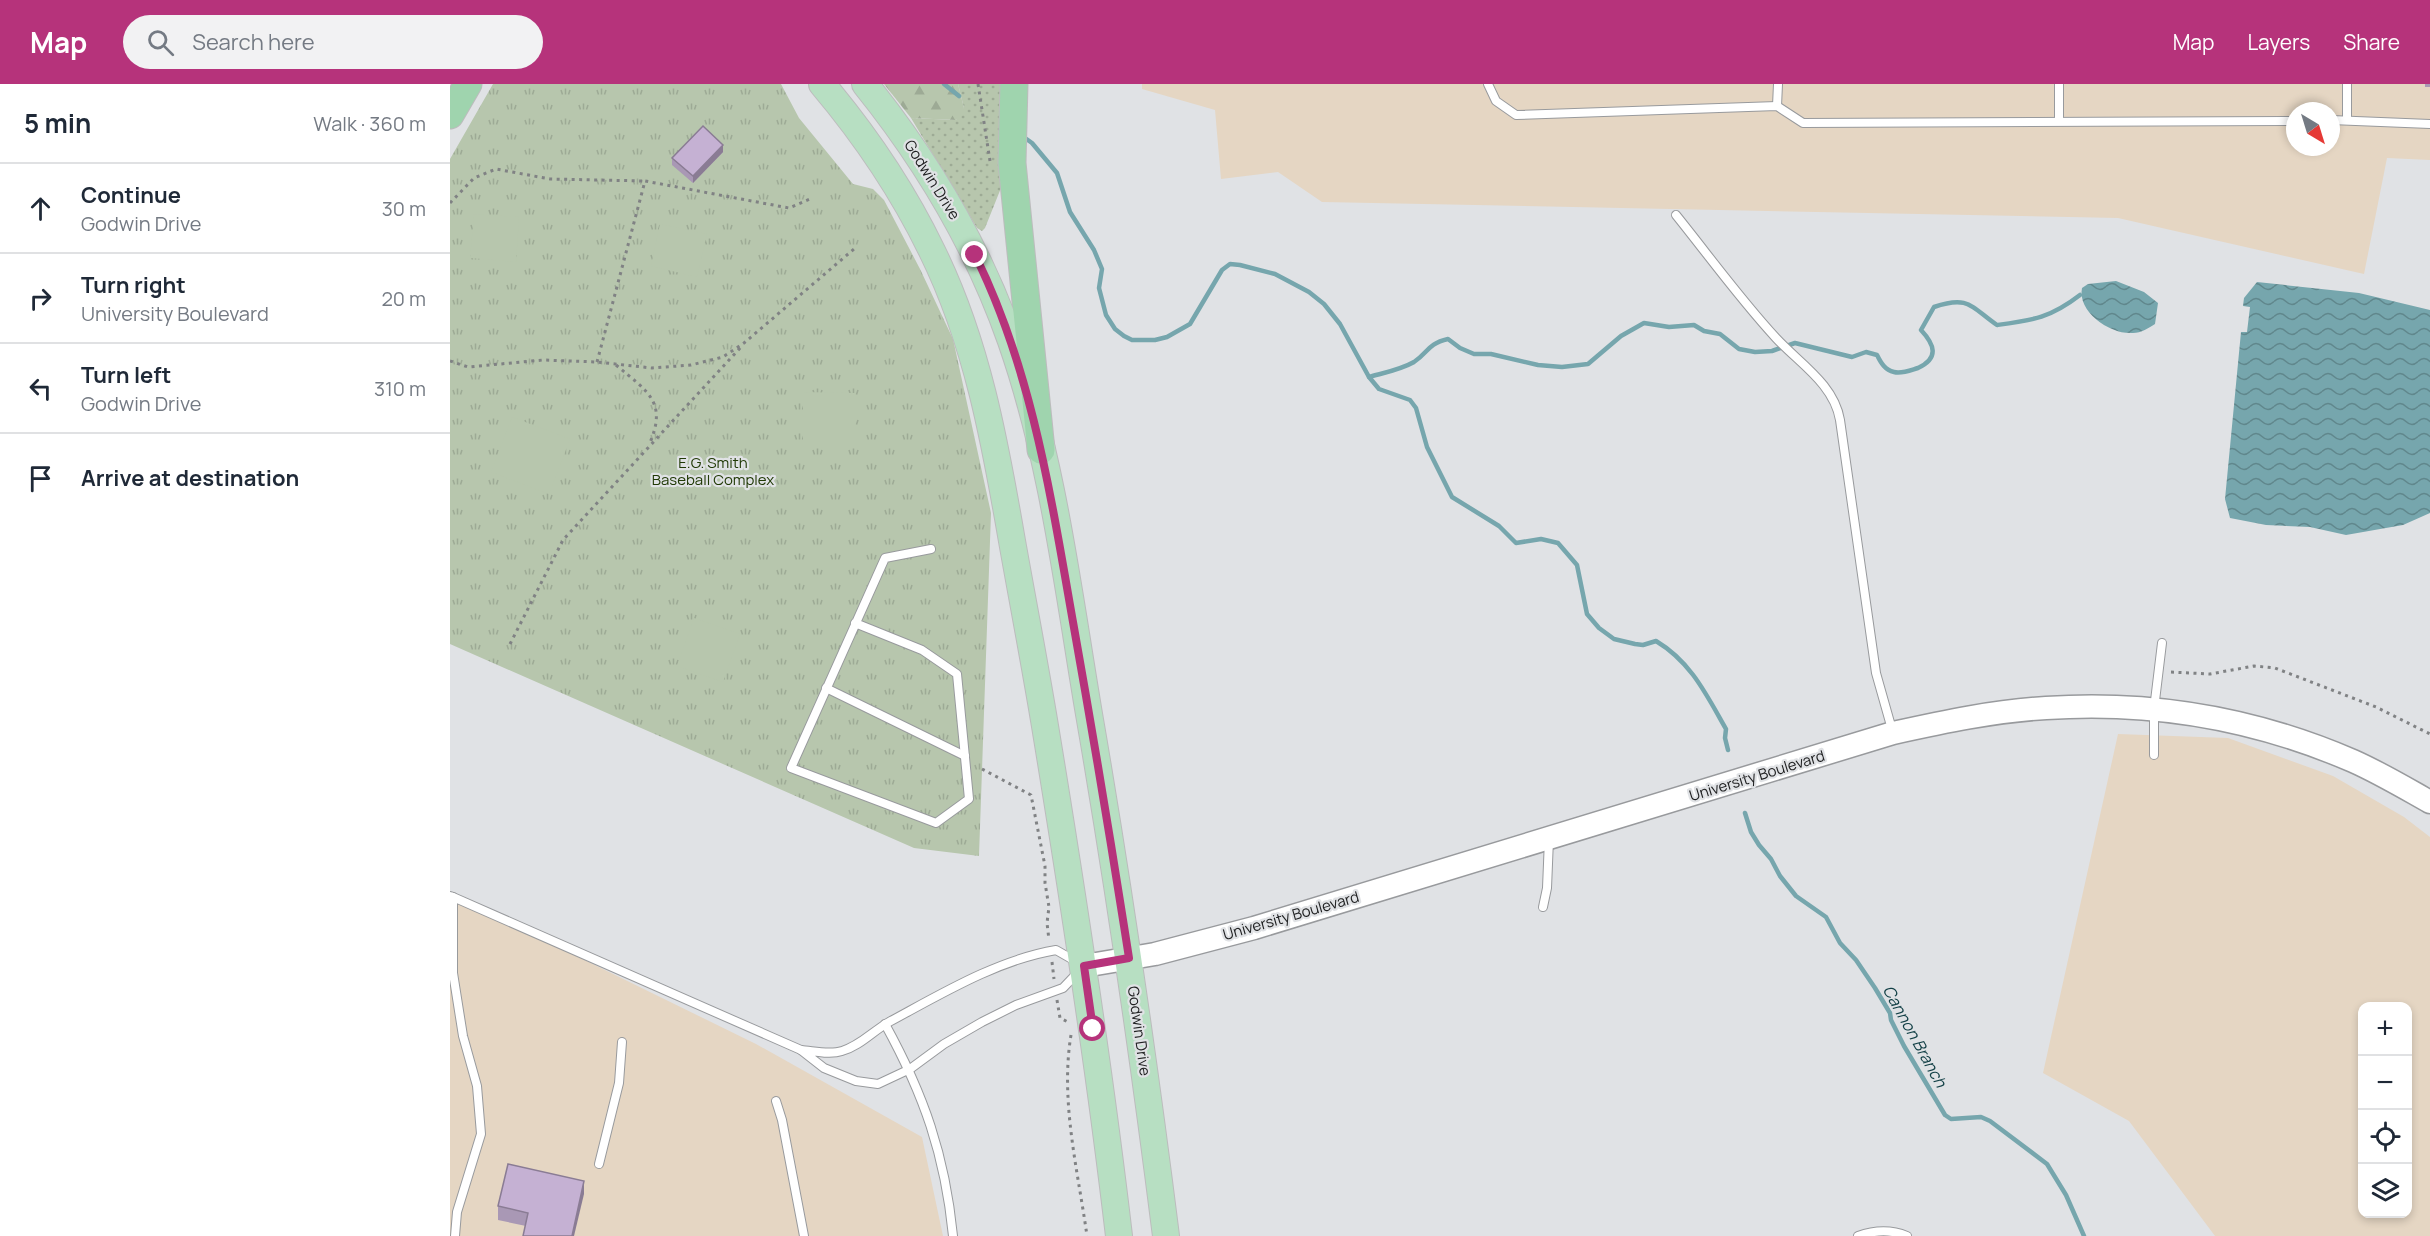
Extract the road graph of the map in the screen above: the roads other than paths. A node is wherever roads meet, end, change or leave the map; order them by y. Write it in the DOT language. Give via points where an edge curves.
graph roads {
  1 [pos="468,84"];
  2 [pos="822,84"];
  3 [pos="865,84"];
  4 [pos="1014,84"];
  5 [pos="1488,84"];
  6 [pos="1778,84"];
  7 [pos="2059,84"];
  8 [pos="2347,84"];
  9 [pos="1778,106"];
  10 [pos="450,115"];
  11 [pos="2340,120"];
  12 [pos="2347,120"];
  13 [pos="2059,121"];
  14 [pos="2286,121"];
  15 [pos="2430,124"];
  16 [pos="1676,215"];
  17 [pos="1041,450"];
  18 [pos="931,549"];
  19 [pos="855,623"];
  20 [pos="2162,643"];
  21 [pos="826,688"];
  22 [pos="2154,710"];
  23 [pos="1893,733"];
  24 [pos="965,756"];
  25 [pos="2154,756"];
  26 [pos="2430,802"];
  27 [pos="1549,839"];
  28 [pos="451,897"];
  29 [pos="1543,907"];
  30 [pos="1129,958"];
  31 [pos="1084,966"];
  32 [pos="885,1024"];
  33 [pos="622,1042"];
  34 [pos="801,1050"];
  35 [pos="910,1069"];
  36 [pos="776,1101"];
  37 [pos="599,1164"];
  38 [pos="455,1236"];
  39 [pos="804,1236"];
  40 [pos="953,1236"];
  41 [pos="1119,1236"];
  42 [pos="1166,1236"];
  43 [pos="1858,1236"];
  44 [pos="1907,1236"];
  1 -- 10 [label="highway"];
  2 -- 31 [label="main road" via="877,155 910,209 937,262 972,353 1002,478"];
  3 -- 17 [label="main road, Godwin Drive" via="924,164 984,274 1012,343"];
  4 -- 17 [label="highway" via="1012,163"];
  5 -- 9 [label="lane" via="1496,101 1516,115"];
  6 -- 9 [label="lane"];
  7 -- 13 [label="lane"];
  8 -- 12 [label="lane"];
  9 -- 13 [label="lane" via="1803,123"];
  11 -- 12 [label="lane"];
  12 -- 15 [label="lane"];
  13 -- 14 [label="lane"];
  16 -- 23 [label="lane" via="1775,337 1826,387 1839,409 1876,673"];
  17 -- 30 [label="main road, Godwin Drive" via="1102,784"];
  18 -- 19 [label="lane" via="885,558"];
  19 -- 21 [label="lane"];
  19 -- 24 [label="lane" via="922,650 957,674"];
  20 -- 22 [label="lane"];
  21 -- 24 [label="lane"];
  21 -- 24 [label="lane" via="791,768 936,823 969,799"];
  22 -- 23 [label="main road, University Boulevard" via="2045,708 1995,713"];
  22 -- 25 [label="lane"];
  22 -- 26 [label="main road, University Boulevard" via="2216,718 2313,745 2355,762"];
  23 -- 27 [label="main road, University Boulevard"];
  27 -- 29 [label="lane"];
  27 -- 30 [label="main road, University Boulevard" via="1254,928"];
  28 -- 34 [label="lane"];
  28 -- 38 [label="lane" via="453,973 463,1036 477,1086 481,1134 457,1212"];
  30 -- 31 [label="main road, University Boulevard"];
  30 -- 42 [label="main road, Godwin Drive"];
  31 -- 32 [label="lane" via="1056,950 1033,953 961,984"];
  31 -- 35 [label="lane" via="1063,988 982,1022"];
  31 -- 41 [label="main road"];
  32 -- 34 [label="lane" via="842,1051"];
  32 -- 35 [label="lane"];
  33 -- 37 [label="lane" via="619,1083"];
  34 -- 35 [label="lane" via="824,1068 856,1082 878,1084"];
  35 -- 40 [label="lane" via="939,1151"];
  36 -- 39 [label="lane"];
  43 -- 44 [label="lane" via="1875,1230"];
}
